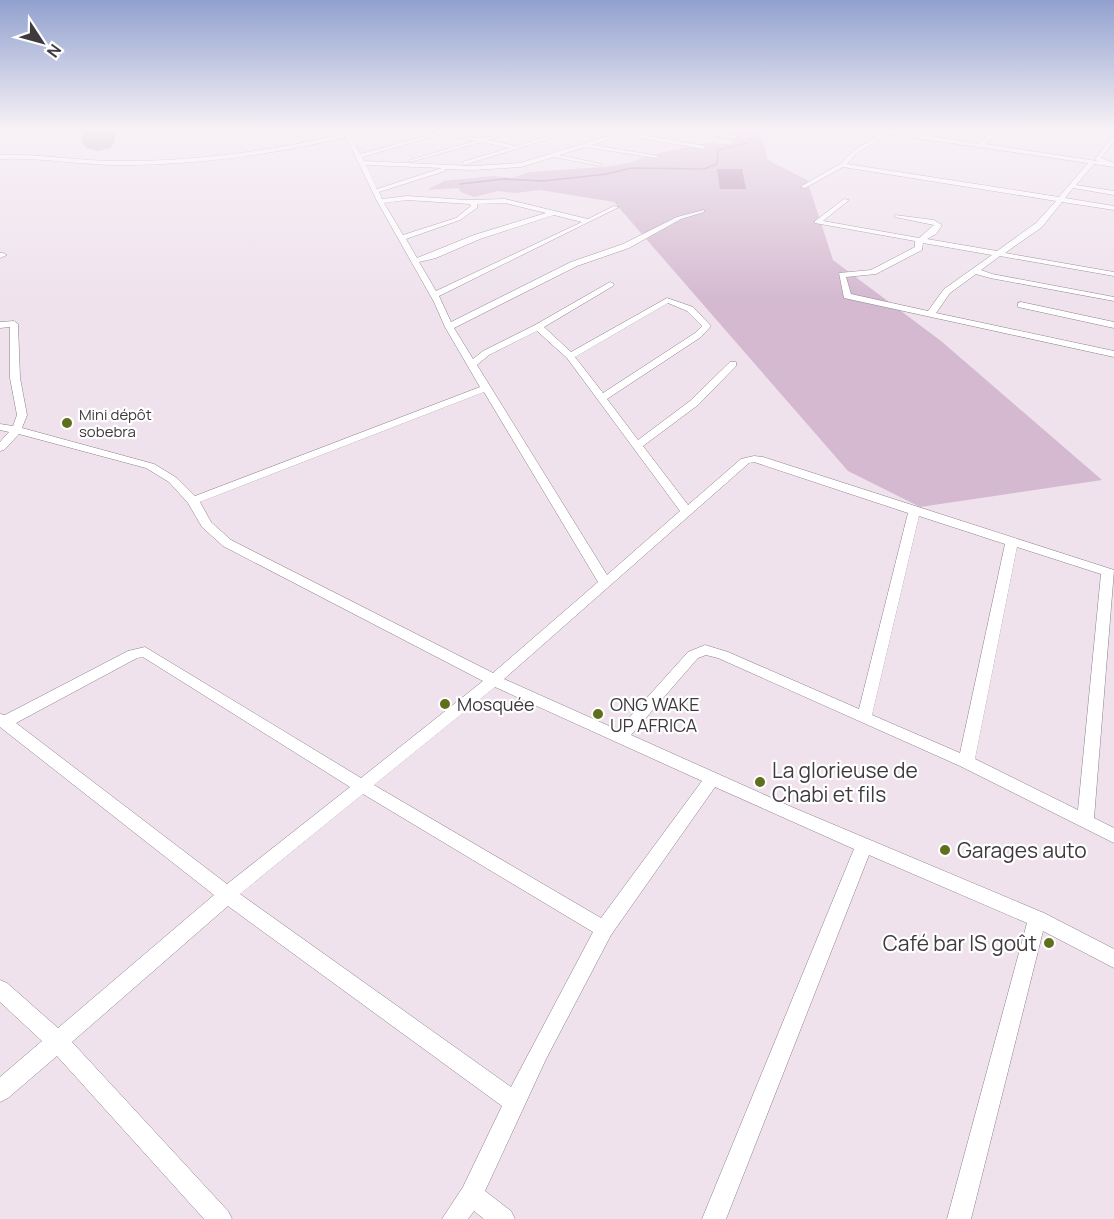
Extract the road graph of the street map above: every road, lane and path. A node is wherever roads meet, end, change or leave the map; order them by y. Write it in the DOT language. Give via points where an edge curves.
graph roads {
  1 [pos="373,186"];
  2 [pos="392,186"];
  3 [pos="976,186"];
  4 [pos="1072,186"];
  5 [pos="376,191"];
  6 [pos="1114,193"];
  7 [pos="1060,199"];
  8 [pos="846,200"];
  9 [pos="380,201"];
  10 [pos="473,202"];
  11 [pos="616,207"];
  12 [pos="1114,208"];
  13 [pos="702,211"];
  14 [pos="555,213"];
  15 [pos="897,216"];
  16 [pos="589,221"];
  17 [pos="402,238"];
  18 [pos="919,241"];
  19 [pos="997,254"];
  20 [pos="414,261"];
  21 [pos="974,270"];
  22 [pos="1114,274"];
  23 [pos="610,284"];
  24 [pos="434,295"];
  25 [pos="1114,299"];
  26 [pos="1020,305"];
  27 [pos="930,315"];
  28 [pos="0,325"];
  29 [pos="1114,325"];
  30 [pos="449,327"];
  31 [pos="538,327"];
  32 [pos="1114,354"];
  33 [pos="570,356"];
  34 [pos="473,363"];
  35 [pos="733,364"];
  36 [pos="486,388"];
  37 [pos="602,398"];
  38 [pos="0,427"];
  39 [pos="16,430"];
  40 [pos="637,446"];
  41 [pos="0,448"];
  42 [pos="193,501"];
  43 [pos="686,511"];
  44 [pos="914,511"];
  45 [pos="1012,542"];
  46 [pos="1111,573"];
  47 [pos="605,583"];
  48 [pos="494,680"];
  49 [pos="864,718"];
  50 [pos="2,721"];
  51 [pos="621,736"];
  52 [pos="966,762"];
  53 [pos="712,779"];
  54 [pos="362,786"];
  55 [pos="1085,822"];
  56 [pos="1114,836"];
  57 [pos="865,844"];
  58 [pos="227,895"];
  59 [pos="1037,919"];
  60 [pos="604,929"];
  61 [pos="1114,959"];
  62 [pos="0,989"];
  63 [pos="57,1041"];
  64 [pos="0,1090"];
  65 [pos="516,1103"];
  66 [pos="471,1195"];
  67 [pos="220,1219"];
  68 [pos="454,1219"];
  69 [pos="503,1219"];
  70 [pos="714,1219"];
  71 [pos="959,1219"];
  1 -- 5 [label="street"];
  2 -- 5 [label="street"];
  3 -- 7 [label="street"];
  4 -- 6 [label="street"];
  4 -- 7 [label="street"];
  5 -- 9 [label="street"];
  7 -- 12 [label="street"];
  7 -- 19 [label="street" via="1040,225"];
  8 -- 18 [label="street" via="817,222"];
  9 -- 10 [label="street" via="407,198"];
  9 -- 17 [label="street"];
  10 -- 14 [label="street" via="512,202"];
  10 -- 17 [label="street" via="475,207 465,216"];
  11 -- 16 [label="street"];
  13 -- 30 [label="street" via="679,218 626,246 574,264"];
  14 -- 16 [label="street"];
  14 -- 20 [label="street"];
  15 -- 18 [label="street" via="938,225"];
  16 -- 24 [label="street"];
  17 -- 20 [label="street"];
  18 -- 19 [label="street"];
  18 -- 27 [label="street" via="919,248 879,270 842,278 851,298"];
  19 -- 21 [label="street"];
  19 -- 22 [label="street"];
  20 -- 24 [label="street"];
  21 -- 25 [label="street"];
  21 -- 27 [label="street" via="947,291"];
  23 -- 31 [label="street"];
  24 -- 30 [label="street"];
  26 -- 29 [label="street"];
  27 -- 32 [label="street"];
  28 -- 39 [label="street" via="14,324 15,378 22,415"];
  30 -- 34 [label="street"];
  31 -- 33 [label="street"];
  31 -- 34 [label="street" via="486,352"];
  33 -- 37 [label="street"];
  33 -- 37 [label="street" via="667,300 683,304 704,321 705,330"];
  34 -- 36 [label="street"];
  35 -- 40 [label="street" via="694,404"];
  36 -- 42 [label="street"];
  36 -- 47 [label="street"];
  37 -- 40 [label="street"];
  38 -- 39 [label="street"];
  39 -- 41 [label="street"];
  39 -- 42 [label="street" via="150,466 173,480"];
  40 -- 43 [label="street"];
  42 -- 48 [label="street" via="206,524 227,543"];
  43 -- 44 [label="street" via="745,461 754,459"];
  43 -- 47 [label="street"];
  44 -- 45 [label="street"];
  44 -- 49 [label="street"];
  45 -- 46 [label="street"];
  45 -- 52 [label="street"];
  46 -- 55 [label="street"];
  47 -- 48 [label="street"];
  48 -- 51 [label="street"];
  48 -- 54 [label="street"];
  49 -- 51 [label="street" via="705,650 693,655"];
  49 -- 52 [label="street"];
  50 -- 54 [label="street" via="133,654 145,652"];
  50 -- 58 [label="street"];
  51 -- 53 [label="street"];
  52 -- 55 [label="street"];
  53 -- 57 [label="street"];
  53 -- 60 [label="street"];
  54 -- 58 [label="street"];
  54 -- 60 [label="street"];
  55 -- 56 [label="street"];
  57 -- 59 [label="street"];
  57 -- 70 [label="street"];
  58 -- 63 [label="street"];
  58 -- 65 [label="street"];
  59 -- 61 [label="street"];
  59 -- 71 [label="street"];
  60 -- 65 [label="street"];
  62 -- 63 [label="street"];
  63 -- 64 [label="street"];
  63 -- 67 [label="street"];
  65 -- 66 [label="street"];
  66 -- 68 [label="street"];
  66 -- 69 [label="street"];
}
